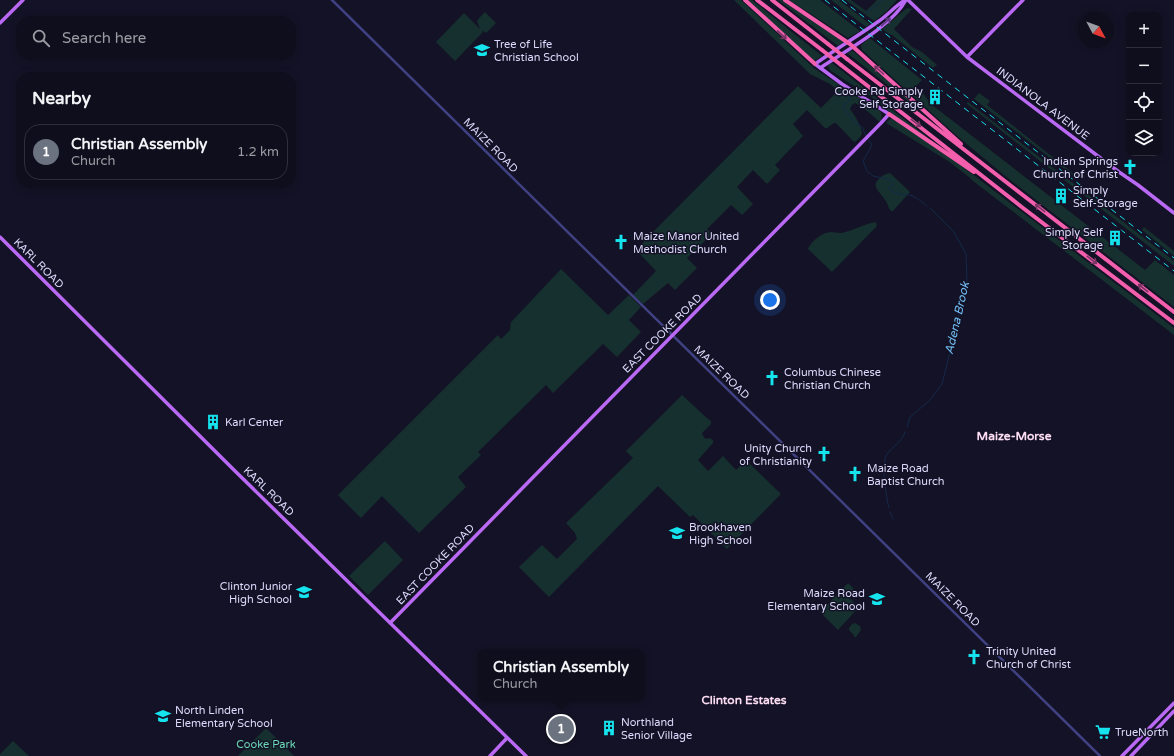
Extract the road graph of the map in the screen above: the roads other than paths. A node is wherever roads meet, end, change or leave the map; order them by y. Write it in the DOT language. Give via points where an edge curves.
graph roads {
  1 [pos="23,0"];
  2 [pos="332,0"];
  3 [pos="744,0"];
  4 [pos="757,0"];
  5 [pos="772,0"];
  6 [pos="785,0"];
  7 [pos="906,0"];
  8 [pos="1023,0"];
  9 [pos="0,23"];
  10 [pos="848,42"];
  11 [pos="853,46"];
  12 [pos="967,56"];
  13 [pos="815,64"];
  14 [pos="820,68"];
  15 [pos="889,114"];
  16 [pos="992,170"];
  17 [pos="995,185"];
  18 [pos="1174,213"];
  19 [pos="0,237"];
  20 [pos="1174,312"];
  21 [pos="1174,324"];
  22 [pos="672,335"];
  23 [pos="390,623"];
  24 [pos="1174,703"];
  25 [pos="1174,711"];
  26 [pos="507,738"];
  27 [pos="490,756"];
  28 [pos="526,756"];
  29 [pos="1100,756"];
  30 [pos="1122,756"];
  31 [pos="1130,756"];
  1 -- 9 [label="main road"];
  2 -- 22 [label="street, MAIZE ROAD"];
  3 -- 13 [label="highway, one-way"];
  4 -- 17 [label="highway, one-way, bridge"];
  5 -- 16 [label="highway, bridge"];
  6 -- 10 [label="highway"];
  7 -- 10 [label="main road"];
  11 -- 7 [label="main road, one-way" via="885,23 902,8"];
  7 -- 12 [label="main road, INDIANOLA AVENUE"];
  8 -- 12 [label="main road"];
  10 -- 11 [label="highway"];
  10 -- 13 [label="main road"];
  11 -- 14 [label="main road"];
  16 -- 11 [label="highway, one-way"];
  12 -- 18 [label="main road, INDIANOLA AVENUE"];
  13 -- 14 [label="main road"];
  14 -- 15 [label="main road"];
  15 -- 17 [label="highway"];
  15 -- 22 [label="main road, EAST COOKE ROAD"];
  20 -- 16 [label="highway, one-way"];
  17 -- 21 [label="highway, one-way"];
  19 -- 23 [label="main road, KARL ROAD"];
  22 -- 23 [label="main road, EAST COOKE ROAD"];
  22 -- 29 [label="street, MAIZE ROAD"];
  23 -- 26 [label="main road, KARL ROAD"];
  24 -- 30 [label="main road"];
  25 -- 31 [label="main road"];
  26 -- 27 [label="main road"];
  26 -- 28 [label="main road, KARL ROAD"];
}
